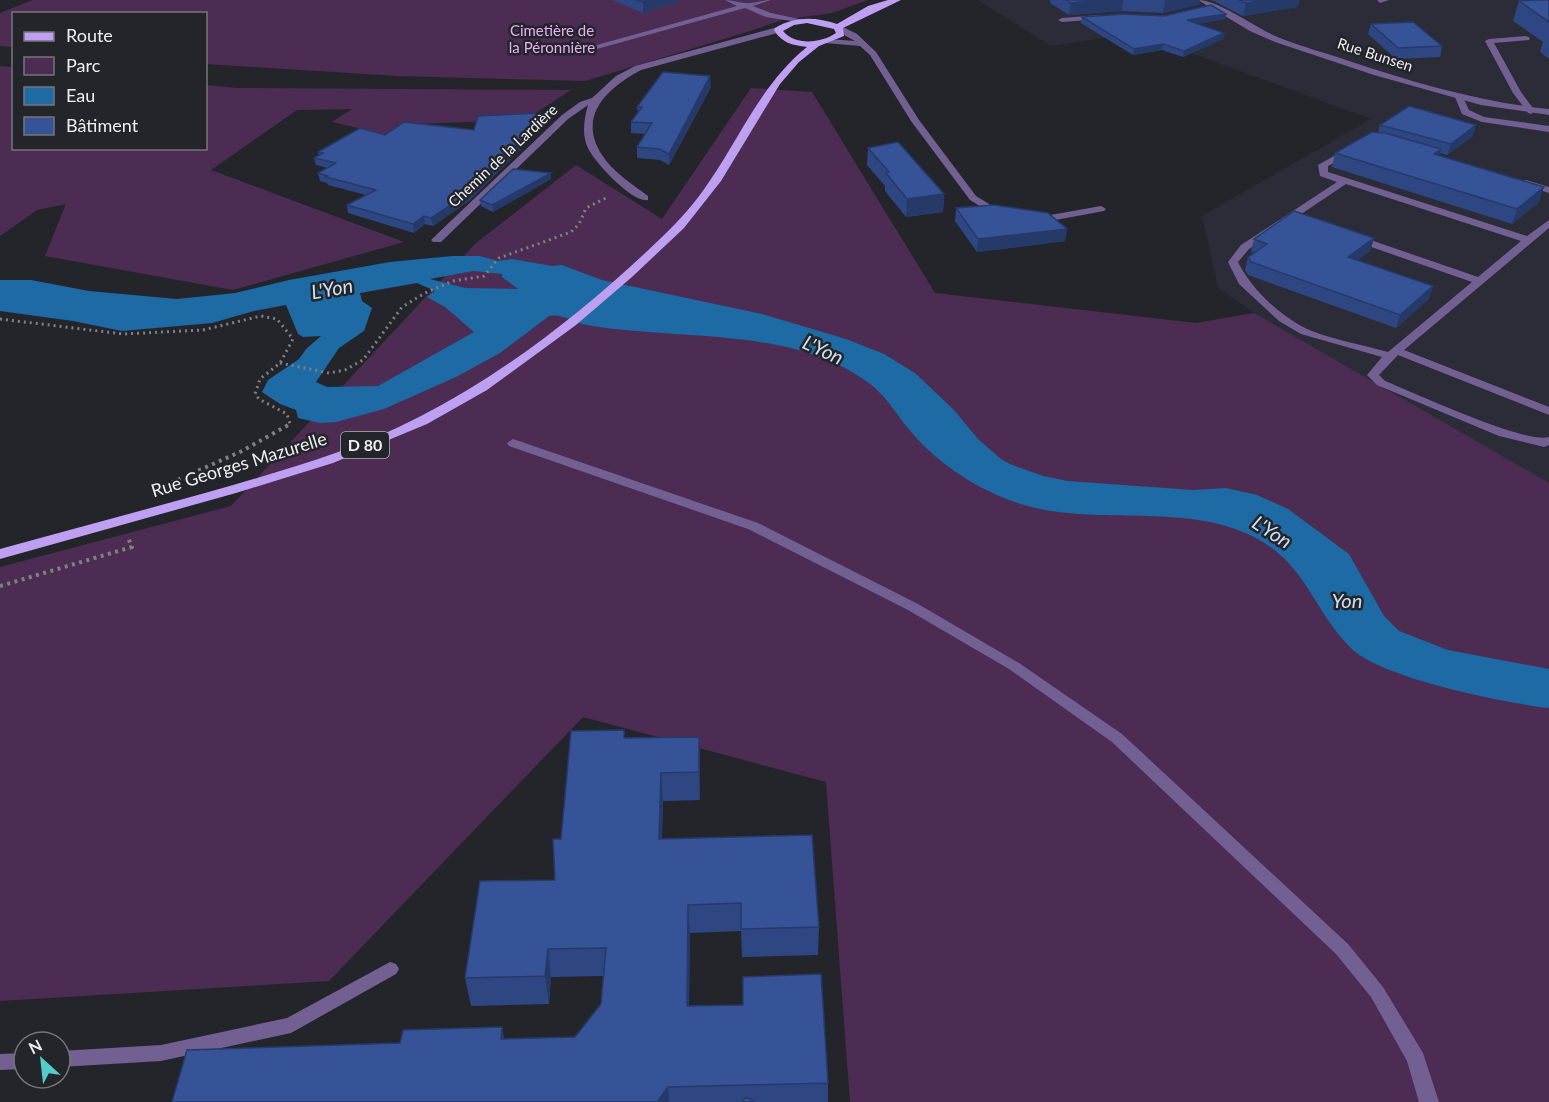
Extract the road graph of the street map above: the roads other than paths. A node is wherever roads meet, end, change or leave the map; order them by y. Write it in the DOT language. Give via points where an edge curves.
graph roads {
  1 [pos="729,0"];
  2 [pos="767,0"];
  3 [pos="897,0"];
  4 [pos="1201,4"];
  5 [pos="880,5"];
  6 [pos="745,6"];
  7 [pos="769,15"];
  8 [pos="1112,16"];
  9 [pos="1062,20"];
  10 [pos="804,21"];
  11 [pos="815,21"];
  12 [pos="839,28"];
  13 [pos="783,33"];
  14 [pos="1526,38"];
  15 [pos="828,41"];
  16 [pos="817,43"];
  17 [pos="865,45"];
  18 [pos="583,50"];
  19 [pos="784,70"];
  20 [pos="1460,97"];
  21 [pos="595,100"];
  22 [pos="1531,111"];
  23 [pos="1549,112"];
  24 [pos="1549,129"];
  25 [pos="1357,146"];
  26 [pos="1345,181"];
  27 [pos="1516,181"];
  28 [pos="1549,190"];
  29 [pos="644,198"];
  30 [pos="1101,209"];
  31 [pos="1290,216"];
  32 [pos="1011,217"];
  33 [pos="1032,219"];
  34 [pos="1301,220"];
  35 [pos="1549,223"];
  36 [pos="1346,235"];
  37 [pos="437,240"];
  38 [pos="1529,240"];
  39 [pos="1481,281"];
  40 [pos="1394,353"];
  41 [pos="1549,411"];
  42 [pos="1549,441"];
  43 [pos="513,443"];
  44 [pos="0,554"];
  45 [pos="390,969"];
  46 [pos="72,1058"];
  47 [pos="1429,1102"];
  1 -- 6 [label="lane"];
  2 -- 6 [label="lane"];
  3 -- 5 [label="main road"];
  4 -- 20 [label="street, Rue Bunsen" via="1211,5 1278,40"];
  5 -- 11 [label="main road"];
  5 -- 12 [label="main road"];
  6 -- 7 [label="lane"];
  6 -- 18 [label="lane"];
  7 -- 10 [label="lane"];
  7 -- 13 [label="lane"];
  8 -- 9 [label="lane"];
  10 -- 11 [label="main road"];
  10 -- 13 [label="main road"];
  11 -- 12 [label="main road"];
  12 -- 15 [label="main road" via="841,34"];
  12 -- 17 [label="lane"];
  13 -- 16 [label="main road"];
  13 -- 19 [label="main road, D 80" via="790,48"];
  13 -- 21 [label="street, Chemin de la Lardière" via="745,39 638,68 619,78"];
  14 -- 22 [label="lane" via="1490,41"];
  15 -- 16 [label="main road"];
  15 -- 17 [label="lane"];
  16 -- 19 [label="main road, D 80"];
  17 -- 32 [label="lane" via="973,198"];
  19 -- 44 [label="main road, Rue Georges Mazurelle / D 80" via="712,187 682,224 567,324 450,406 388,437 273,478"];
  20 -- 22 [label="street, Rue Bunsen"];
  20 -- 24 [label="lane" via="1465,112"];
  21 -- 29 [label="street" via="589,114 592,148 603,164"];
  21 -- 37 [label="street, Chemin de la Lardière" via="565,117"];
  22 -- 23 [label="street, Rue Bunsen"];
  25 -- 26 [label="lane" via="1323,165 1323,174"];
  26 -- 31 [label="lane"];
  26 -- 38 [label="lane"];
  27 -- 28 [label="lane"];
  30 -- 33 [label="lane"];
  31 -- 34 [label="lane"];
  31 -- 40 [label="lane" via="1245,247 1233,262 1243,282 1283,319 1305,332"];
  35 -- 38 [label="lane"];
  36 -- 39 [label="lane"];
  38 -- 39 [label="lane"];
  39 -- 40 [label="lane"];
  40 -- 41 [label="lane"];
  40 -- 42 [label="lane" via="1373,375 1381,384 1503,433"];
  43 -- 47 [label="lane" via="753,526 923,613 1014,666 1117,738 1342,949 1377,992 1416,1059"];
  45 -- 46 [label="lane" via="291,1024 161,1053"];
}
